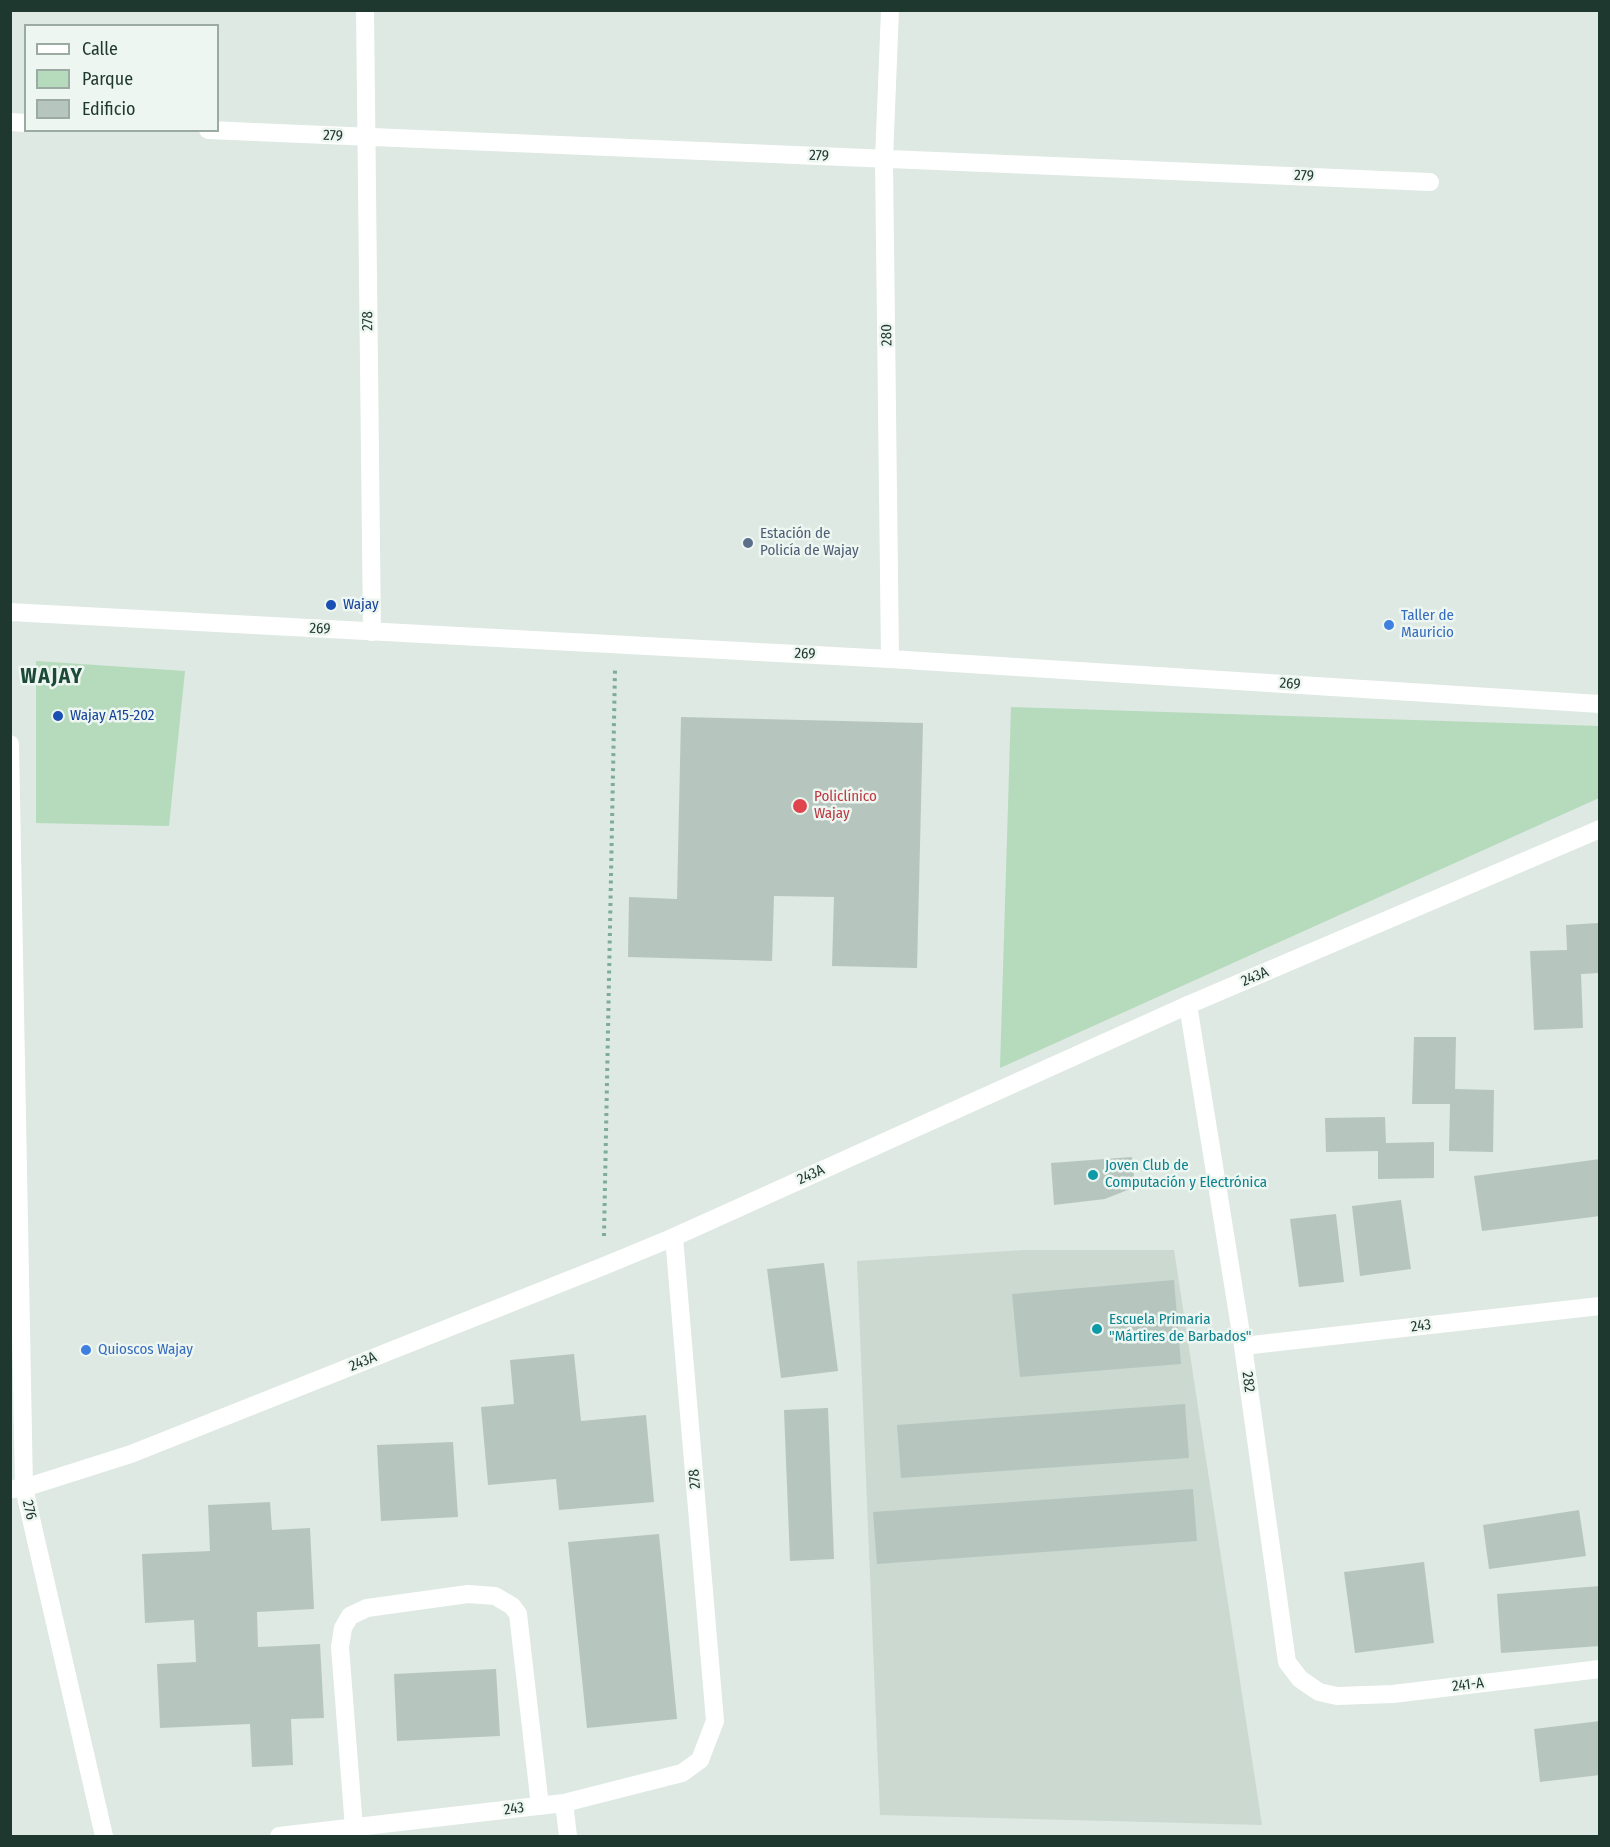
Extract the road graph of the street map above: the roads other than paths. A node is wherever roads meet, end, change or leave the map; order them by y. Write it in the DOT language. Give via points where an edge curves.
graph roads {
  1 [pos="365,10"];
  2 [pos="890,10"];
  3 [pos="219,130"];
  4 [pos="365,137"];
  5 [pos="884,159"];
  6 [pos="1430,182"];
  7 [pos="10,612"];
  8 [pos="372,632"];
  9 [pos="890,659"];
  10 [pos="1599,704"];
  11 [pos="10,744"];
  12 [pos="1599,829"];
  13 [pos="12,943"];
  14 [pos="1188,1005"];
  15 [pos="674,1237"];
  16 [pos="15,1248"];
  17 [pos="1599,1306"];
  18 [pos="1243,1347"];
  19 [pos="17,1489"];
  20 [pos="1599,1669"];
  21 [pos="1337,1696"];
  22 [pos="715,1721"];
  23 [pos="564,1803"];
  24 [pos="540,1806"];
  25 [pos="354,1828"];
  26 [pos="104,1836"];
  27 [pos="279,1836"];
  28 [pos="568,1836"];
  1 -- 4 [label="street, 278"];
  2 -- 5 [label="street, 280"];
  3 -- 4 [label="street, 279"];
  4 -- 5 [label="street, 279"];
  4 -- 8 [label="street, 278"];
  5 -- 6 [label="street, 279"];
  5 -- 9 [label="street, 280"];
  7 -- 8 [label="street, 269"];
  8 -- 9 [label="street, 269"];
  9 -- 10 [label="street, 269"];
  11 -- 13 [label="street, 276"];
  12 -- 14 [label="street, 243A"];
  13 -- 16 [label="street, 276"];
  14 -- 15 [label="street, 243A"];
  14 -- 18 [label="street, 282"];
  15 -- 19 [label="street, 243A" via="131,1454"];
  15 -- 22 [label="street, 278"];
  16 -- 19 [label="street, 276"];
  17 -- 18 [label="street, 243"];
  18 -- 21 [label="street, 282" via="1287,1662 1300,1679 1319,1692"];
  19 -- 26 [label="street, 276"];
  20 -- 21 [label="street, 241-A" via="1393,1694"];
  22 -- 23 [label="street, 243" via="700,1760 682,1773"];
  23 -- 24 [label="street, 243"];
  23 -- 28 [label="street"];
  24 -- 25 [label="street, 243"];
  24 -- 25 [label="street" via="518,1614 495,1596 468,1594 366,1608 350,1616 343,1628 340,1647"];
  25 -- 27 [label="street, 243"];
}
